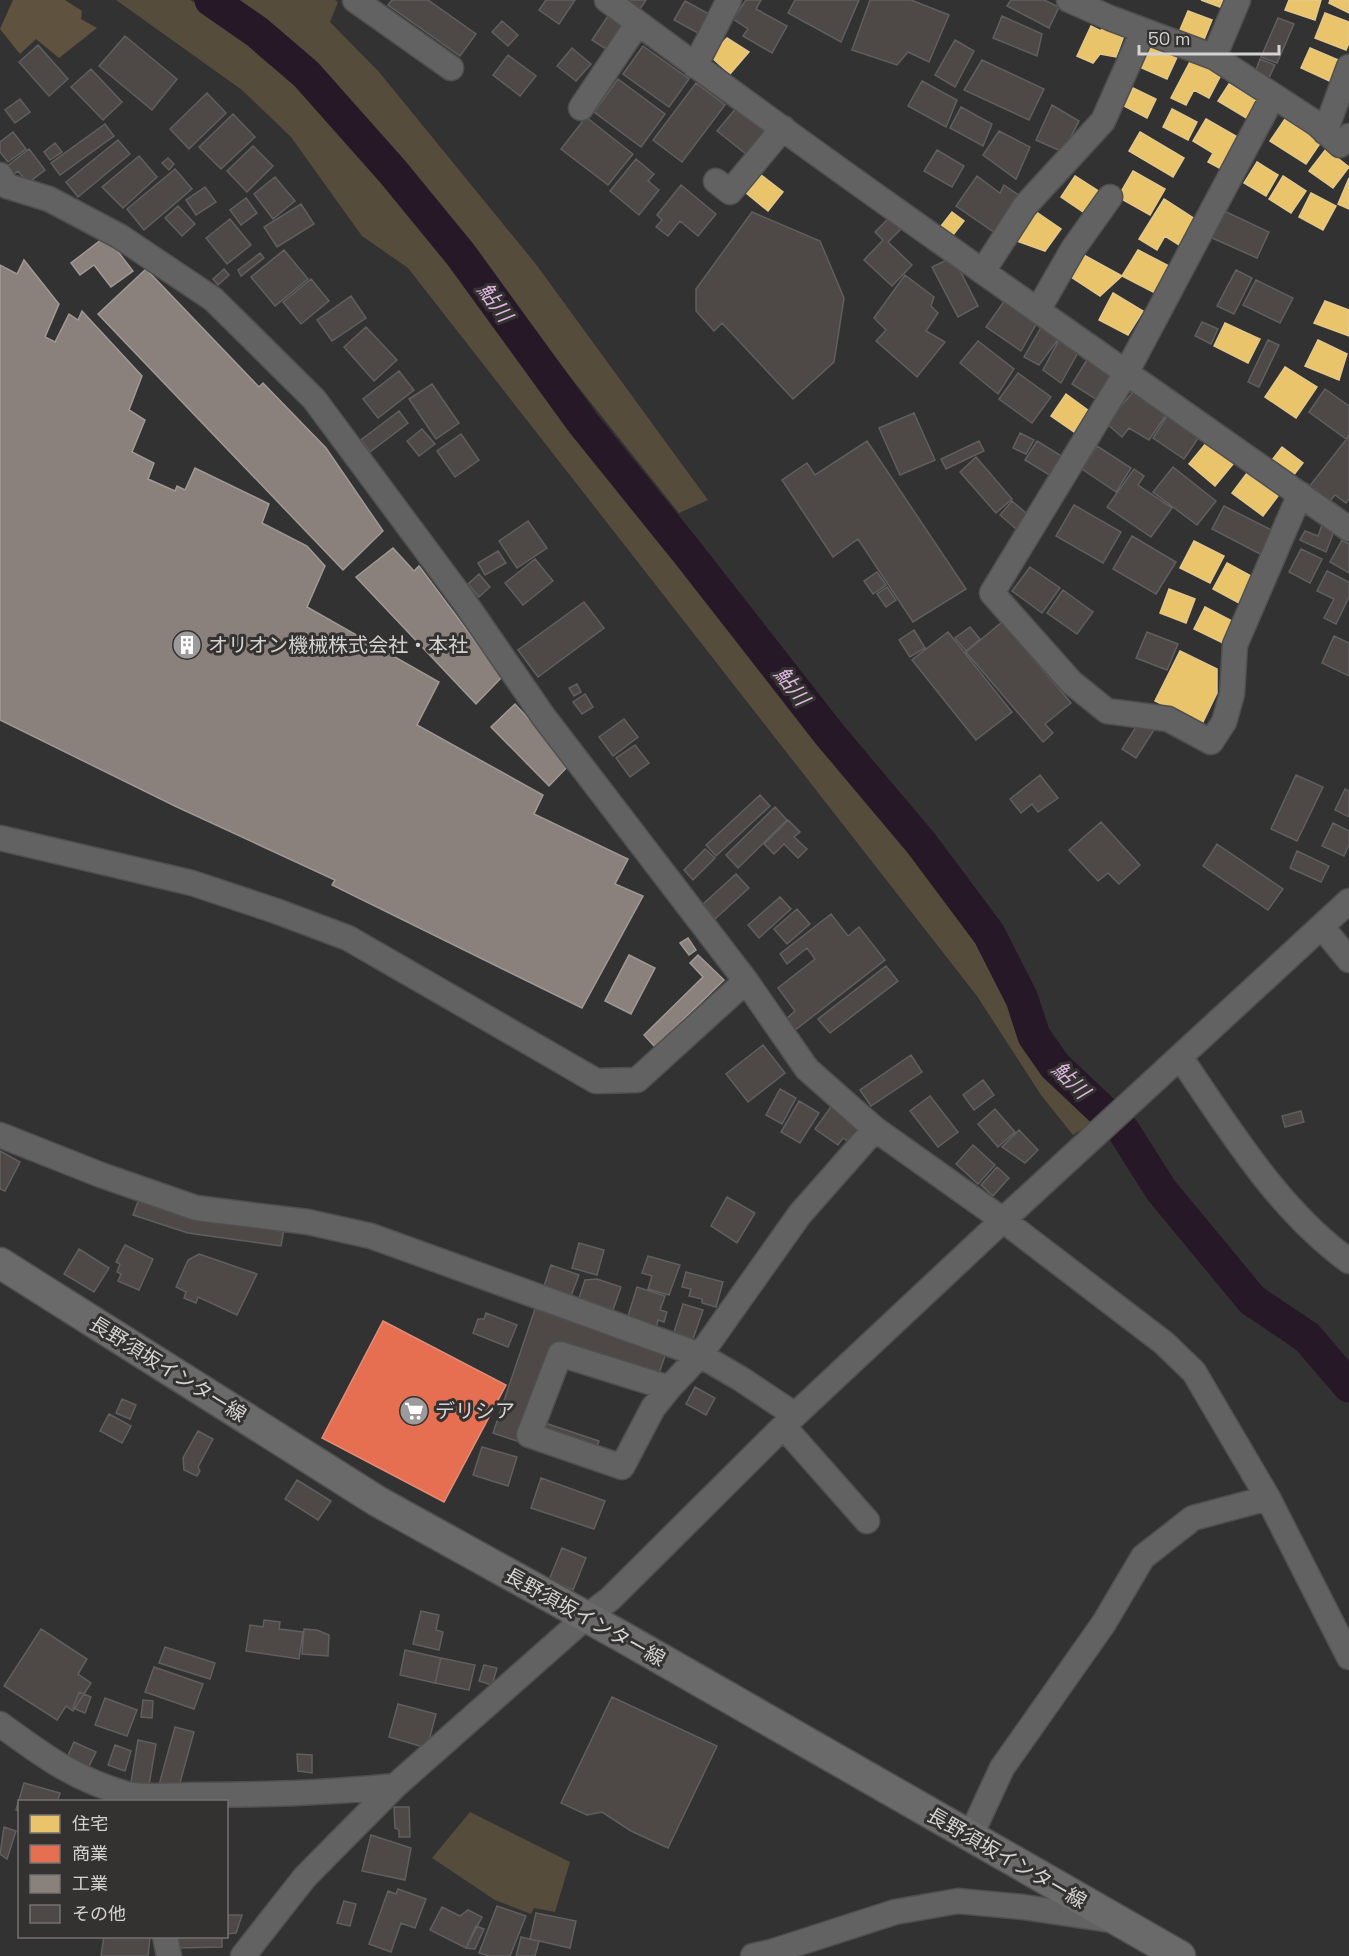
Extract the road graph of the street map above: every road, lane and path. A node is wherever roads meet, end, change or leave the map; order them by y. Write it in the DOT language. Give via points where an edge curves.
graph roads {
  1 [pos="356,0"];
  2 [pos="607,0"];
  3 [pos="729,0"];
  4 [pos="1069,0"];
  5 [pos="1238,0"];
  6 [pos="638,23"];
  7 [pos="1143,31"];
  8 [pos="1214,57"];
  9 [pos="695,66"];
  10 [pos="1349,67"];
  11 [pos="451,68"];
  12 [pos="1273,96"];
  13 [pos="581,108"];
  14 [pos="783,128"];
  15 [pos="1340,141"];
  16 [pos="0,174"];
  17 [pos="729,191"];
  18 [pos="1110,197"];
  19 [pos="983,271"];
  20 [pos="1038,310"];
  21 [pos="1126,373"];
  22 [pos="1300,494"];
  23 [pos="1349,529"];
  24 [pos="0,838"];
  25 [pos="1349,901"];
  26 [pos="1322,927"];
  27 [pos="1349,960"];
  28 [pos="746,981"];
  29 [pos="1175,1061"];
  30 [pos="875,1129"];
  31 [pos="0,1135"];
  32 [pos="1003,1220"];
  33 [pos="1349,1261"];
  34 [pos="0,1263"];
  35 [pos="700,1355"];
  36 [pos="669,1388"];
  37 [pos="790,1421"];
  38 [pos="1268,1498"];
  39 [pos="867,1521"];
  40 [pos="586,1617"];
  41 [pos="1349,1658"];
  42 [pos="0,1725"];
  43 [pos="395,1786"];
  44 [pos="131,1798"];
  45 [pos="970,1837"];
  46 [pos="1118,1922"];
  47 [pos="165,1938"];
  48 [pos="169,1956"];
  49 [pos="243,1956"];
  50 [pos="753,1956"];
  51 [pos="1180,1956"];
  1 -- 11 [label="street"];
  2 -- 6 [label="street"];
  3 -- 9 [label="street"];
  4 -- 7 [label="street"];
  5 -- 8 [label="street"];
  6 -- 9 [label="street"];
  6 -- 13 [label="street"];
  7 -- 8 [label="street"];
  7 -- 19 [label="street" via="1103,121 1025,206"];
  8 -- 12 [label="street"];
  9 -- 14 [label="street"];
  10 -- 15 [label="street"];
  12 -- 15 [label="street"];
  12 -- 21 [label="street"];
  14 -- 17 [label="street"];
  14 -- 19 [label="street"];
  16 -- 28 [label="street" via="7,186 49,199 119,236 213,299 314,399 461,597 543,716"];
  18 -- 20 [label="street" via="1073,249"];
  19 -- 20 [label="street"];
  20 -- 21 [label="street"];
  21 -- 22 [label="street"];
  21 -- 22 [label="street" via="992,593 1071,682 1107,711 1168,719 1211,742 1224,722 1232,694 1235,645"];
  22 -- 23 [label="street"];
  24 -- 28 [label="street" via="192,883 348,938 596,1081 637,1080"];
  25 -- 26 [label="street"];
  26 -- 27 [label="street"];
  26 -- 29 [label="street"];
  28 -- 30 [label="street" via="807,1070"];
  29 -- 32 [label="street"];
  29 -- 33 [label="street" via="1280,1197"];
  30 -- 32 [label="street"];
  30 -- 35 [label="street" via="800,1214"];
  31 -- 35 [label="street" via="196,1208 308,1222 371,1236"];
  32 -- 37 [label="street"];
  32 -- 38 [label="street" via="1164,1343 1194,1372"];
  34 -- 40 [label="main road, 長野須坂インター線" via="377,1500"];
  35 -- 36 [label="street"];
  35 -- 37 [label="street" via="741,1378"];
  36 -- 36 [label="street" via="560,1354 529,1435 622,1467 653,1408"];
  37 -- 39 [label="street"];
  37 -- 40 [label="street" via="610,1599"];
  38 -- 41 [label="street"];
  38 -- 45 [label="street" via="1193,1518 1143,1557 1104,1623 1002,1768"];
  40 -- 43 [label="street"];
  40 -- 45 [label="main road, 長野須坂インター線"];
  42 -- 44 [label="street" via="74,1774"];
  43 -- 44 [label="street" via="313,1793"];
  43 -- 49 [label="street" via="305,1877"];
  45 -- 46 [label="main road, 長野須坂インター線"];
  46 -- 50 [label="street" via="958,1901 895,1912"];
  46 -- 51 [label="main road, 長野須坂インター線"];
  47 -- 48 [label="street"];
}
